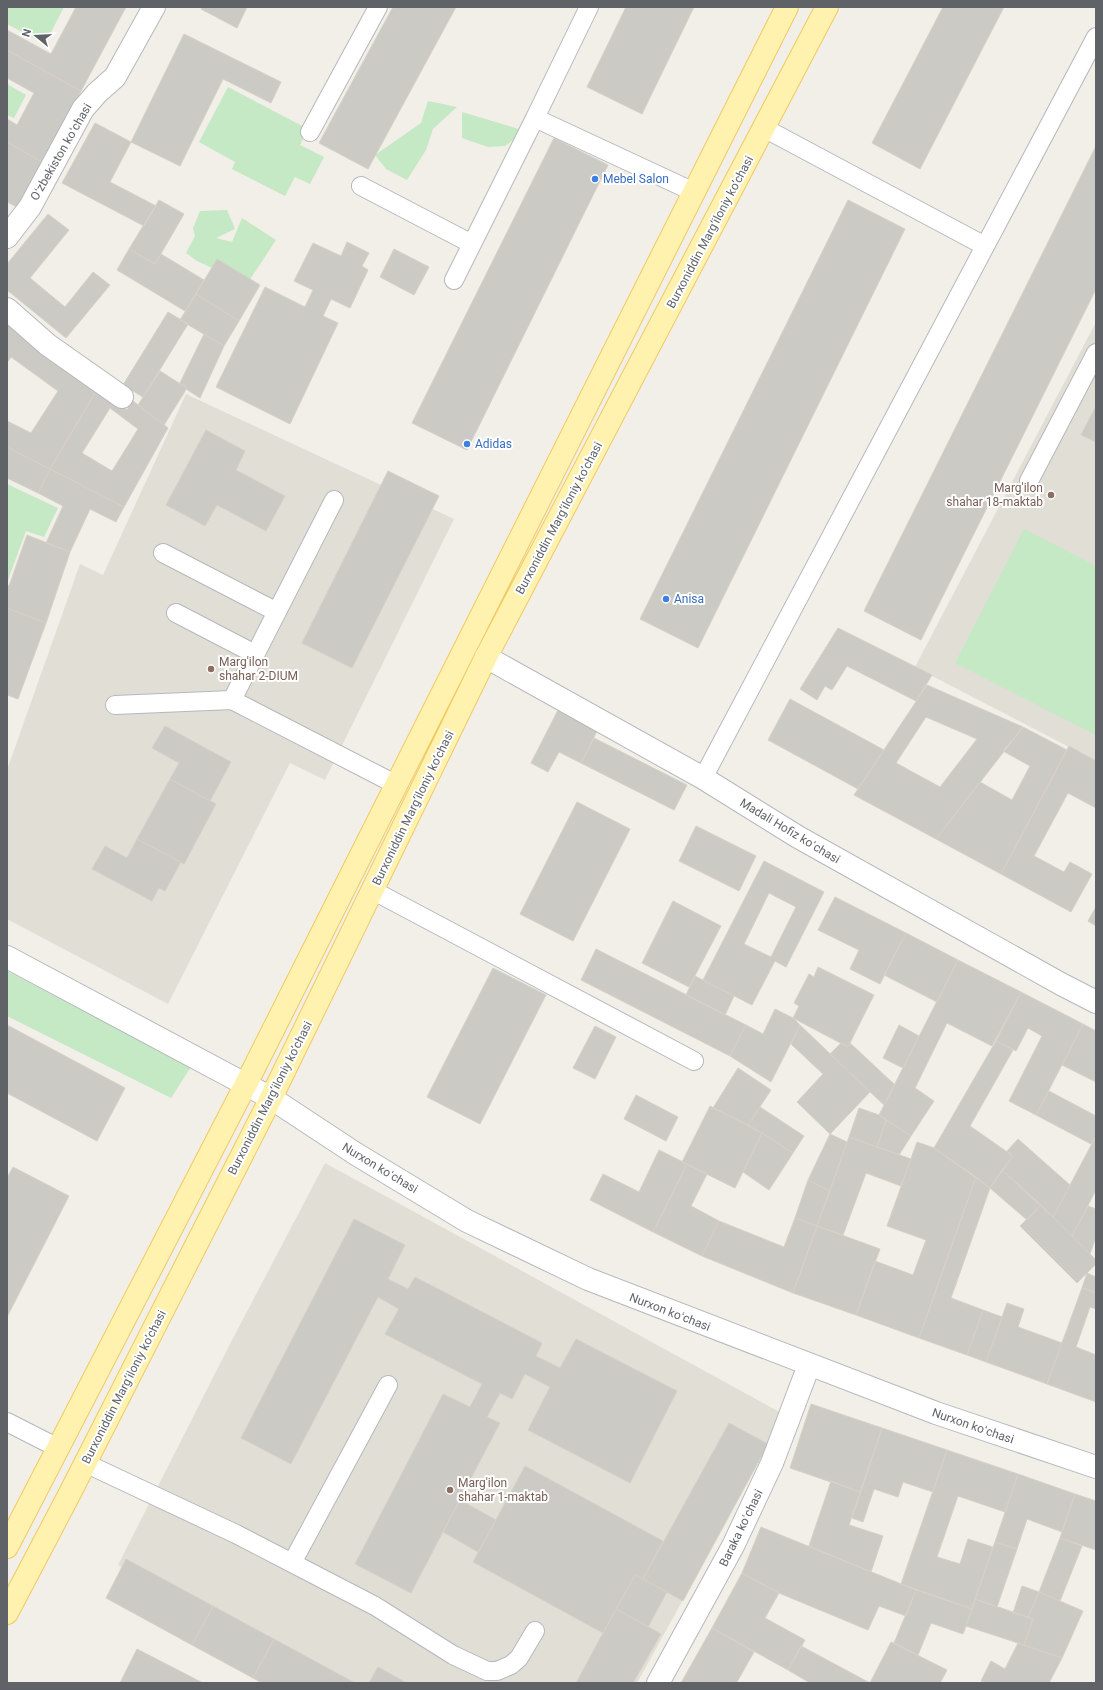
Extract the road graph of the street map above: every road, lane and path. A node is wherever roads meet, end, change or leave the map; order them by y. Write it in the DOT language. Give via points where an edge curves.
graph roads {
  1 [pos="154,7"];
  2 [pos="378,7"];
  3 [pos="589,7"];
  4 [pos="787,7"];
  5 [pos="827,7"];
  6 [pos="1096,37"];
  7 [pos="535,118"];
  8 [pos="764,128"];
  9 [pos="310,132"];
  10 [pos="361,186"];
  11 [pos="694,192"];
  12 [pos="7,237"];
  13 [pos="472,244"];
  14 [pos="985,246"];
  15 [pos="454,280"];
  16 [pos="7,309"];
  17 [pos="1096,352"];
  18 [pos="122,397"];
  19 [pos="1029,481"];
  20 [pos="334,500"];
  21 [pos="163,554"];
  22 [pos="277,612"];
  23 [pos="176,613"];
  24 [pos="255,654"];
  25 [pos="486,657"];
  26 [pos="232,700"];
  27 [pos="114,705"];
  28 [pos="703,778"];
  29 [pos="396,785"];
  30 [pos="372,890"];
  31 [pos="7,956"];
  32 [pos="1096,1002"];
  33 [pos="694,1060"];
  34 [pos="246,1084"];
  35 [pos="271,1098"];
  36 [pos="809,1365"];
  37 [pos="388,1385"];
  38 [pos="7,1422"];
  39 [pos="58,1448"];
  40 [pos="85,1463"];
  41 [pos="1096,1467"];
  42 [pos="7,1547"];
  43 [pos="292,1563"];
  44 [pos="7,1613"];
  45 [pos="535,1631"];
  46 [pos="658,1683"];
  1 -- 12 [label="street, Oʻzbekiston koʻchasi" via="115,77 83,108 30,207"];
  2 -- 9 [label="lane"];
  3 -- 7 [label="lane"];
  4 -- 11 [label="main road, Burxoniddin Marg’iloniy ko’chasi"];
  5 -- 8 [label="main road, Burxoniddin Marg’iloniy ko’chasi"];
  6 -- 14 [label="lane"];
  7 -- 11 [label="lane"];
  7 -- 13 [label="lane"];
  8 -- 14 [label="lane"];
  8 -- 25 [label="main road, Burxoniddin Marg’iloniy ko’chasi"];
  10 -- 13 [label="lane"];
  11 -- 29 [label="main road, Burxoniddin Marg’iloniy ko’chasi"];
  13 -- 15 [label="lane"];
  14 -- 28 [label="lane"];
  16 -- 18 [label="street" via="48,345"];
  17 -- 19 [label="lane"];
  20 -- 22 [label="lane"];
  21 -- 22 [label="lane"];
  22 -- 24 [label="lane"];
  23 -- 24 [label="lane"];
  24 -- 26 [label="lane"];
  25 -- 28 [label="street, Madali Hofiz koʻchasi"];
  25 -- 30 [label="main road, Burxoniddin Marg’iloniy ko’chasi"];
  26 -- 27 [label="lane"];
  26 -- 29 [label="lane"];
  28 -- 32 [label="street, Madali Hofiz koʻchasi" via="798,837"];
  29 -- 34 [label="main road, Burxoniddin Marg’iloniy ko’chasi"];
  30 -- 33 [label="lane"];
  30 -- 35 [label="main road, Burxoniddin Marg’iloniy ko’chasi"];
  31 -- 34 [label="street, Nurxon koʻchasi"];
  34 -- 35 [label="street, Nurxon koʻchasi"];
  34 -- 39 [label="main road, Burxoniddin Marg’iloniy ko’chasi"];
  35 -- 36 [label="street, Nurxon koʻchasi" via="356,1154 467,1221 588,1279"];
  35 -- 40 [label="main road, Burxoniddin Marg’iloniy ko’chasi"];
  36 -- 41 [label="street, Nurxon koʻchasi" via="936,1413"];
  36 -- 46 [label="street, Baraka koʻchasi" via="772,1463 733,1546"];
  37 -- 43 [label="lane"];
  38 -- 39 [label="lane"];
  39 -- 42 [label="main road, Burxoniddin Marg’iloniy ko’chasi"];
  40 -- 43 [label="lane"];
  40 -- 44 [label="main road, Burxoniddin Marg’iloniy ko’chasi"];
  43 -- 45 [label="lane" via="375,1606 453,1655 487,1671 497,1671 512,1665"];
}
